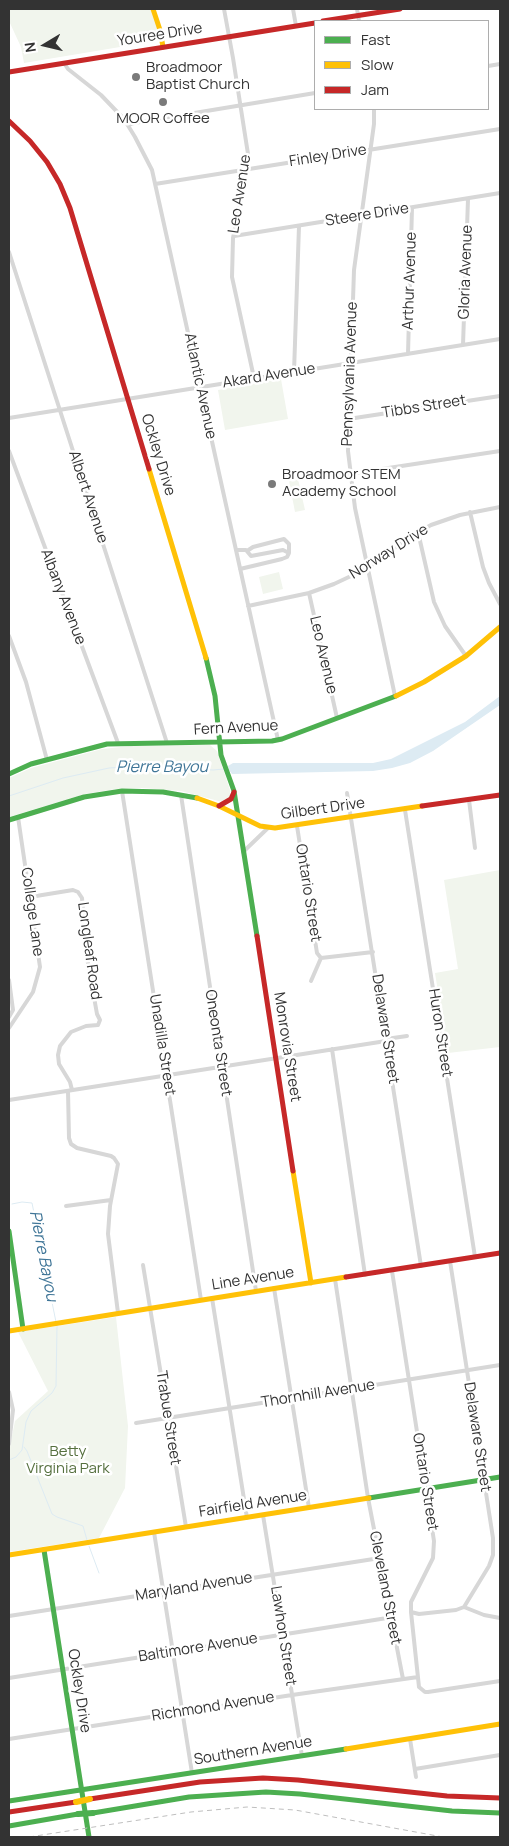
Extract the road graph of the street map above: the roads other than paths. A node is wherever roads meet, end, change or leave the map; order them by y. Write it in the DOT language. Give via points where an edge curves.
graph roads {
  1 [pos="152,9"];
  2 [pos="224,9"];
  3 [pos="293,9"];
  4 [pos="400,9"];
  5 [pos="358,15"];
  6 [pos="330,20"];
  7 [pos="314,23"];
  8 [pos="296,26"];
  9 [pos="229,36"];
  10 [pos="163,47"];
  11 [pos="64,63"];
  12 [pos="9,72"];
  13 [pos="314,93"];
  14 [pos="241,105"];
  15 [pos="374,110"];
  16 [pos="9,121"];
  17 [pos="128,125"];
  18 [pos="500,129"];
  19 [pos="370,149"];
  20 [pos="247,169"];
  21 [pos="155,184"];
  22 [pos="500,193"];
  23 [pos="468,199"];
  24 [pos="412,208"];
  25 [pos="360,216"];
  26 [pos="299,226"];
  27 [pos="234,236"];
  28 [pos="9,252"];
  29 [pos="500,339"];
  30 [pos="463,345"];
  31 [pos="408,354"];
  32 [pos="350,363"];
  33 [pos="294,372"];
  34 [pos="254,378"];
  35 [pos="200,387"];
  36 [pos="500,396"];
  37 [pos="128,398"];
  38 [pos="60,409"];
  39 [pos="9,418"];
  40 [pos="348,419"];
  41 [pos="9,451"];
  42 [pos="500,451"];
  43 [pos="350,474"];
  44 [pos="500,507"];
  45 [pos="470,512"];
  46 [pos="418,532"];
  47 [pos="236,550"];
  48 [pos="247,551"];
  49 [pos="288,553"];
  50 [pos="368,568"];
  51 [pos="240,569"];
  52 [pos="309,593"];
  53 [pos="500,604"];
  54 [pos="248,606"];
  55 [pos="500,627"];
  56 [pos="9,636"];
  57 [pos="466,656"];
  58 [pos="395,696"];
  59 [pos="337,718"];
  60 [pos="278,740"];
  61 [pos="167,742"];
  62 [pos="219,742"];
  63 [pos="118,743"];
  64 [pos="47,760"];
  65 [pos="9,774"];
  66 [pos="233,789"];
  67 [pos="122,791"];
  68 [pos="347,793"];
  69 [pos="181,795"];
  70 [pos="500,795"];
  71 [pos="468,800"];
  72 [pos="219,806"];
  73 [pos="405,810"];
  74 [pos="237,815"];
  75 [pos="18,817"];
  76 [pos="352,818"];
  77 [pos="9,820"];
  78 [pos="297,826"];
  79 [pos="268,828"];
  80 [pos="475,848"];
  81 [pos="243,852"];
  82 [pos="30,897"];
  83 [pos="373,952"];
  84 [pos="322,958"];
  85 [pos="9,980"];
  86 [pos="311,981"];
  87 [pos="9,1017"];
  88 [pos="9,1028"];
  89 [pos="407,1036"];
  90 [pos="386,1040"];
  91 [pos="332,1049"];
  92 [pos="276,1058"];
  93 [pos="222,1066"];
  94 [pos="166,1075"];
  95 [pos="70,1090"];
  96 [pos="9,1100"];
  97 [pos="111,1200"];
  98 [pos="66,1206"];
  99 [pos="9,1231"];
  100 [pos="10,1253"];
  101 [pos="500,1253"];
  102 [pos="475,1257"];
  103 [pos="450,1261"];
  104 [pos="143,1265"];
  105 [pos="421,1266"];
  106 [pos="392,1271"];
  107 [pos="365,1275"];
  108 [pos="335,1280"];
  109 [pos="311,1283"];
  110 [pos="274,1288"];
  111 [pos="256,1291"];
  112 [pos="212,1298"];
  113 [pos="201,1300"];
  114 [pos="151,1308"];
  115 [pos="118,1314"];
  116 [pos="23,1329"];
  117 [pos="9,1331"];
  118 [pos="500,1365"];
  119 [pos="467,1371"];
  120 [pos="409,1380"];
  121 [pos="351,1388"];
  122 [pos="9,1392"];
  123 [pos="292,1398"];
  124 [pos="230,1408"];
  125 [pos="168,1417"];
  126 [pos="136,1422"];
  127 [pos="9,1444"];
  128 [pos="500,1477"];
  129 [pos="484,1479"];
  130 [pos="425,1488"];
  131 [pos="368,1498"];
  132 [pos="309,1508"];
  133 [pos="263,1515"];
  134 [pos="247,1518"];
  135 [pos="186,1527"];
  136 [pos="154,1532"];
  137 [pos="44,1550"];
  138 [pos="9,1555"];
  139 [pos="380,1558"];
  140 [pos="274,1575"];
  141 [pos="163,1592"];
  142 [pos="464,1607"];
  143 [pos="54,1609"];
  144 [pos="411,1612"];
  145 [pos="9,1616"];
  146 [pos="387,1618"];
  147 [pos="500,1618"];
  148 [pos="283,1635"];
  149 [pos="173,1652"];
  150 [pos="63,1669"];
  151 [pos="418,1677"];
  152 [pos="9,1678"];
  153 [pos="403,1679"];
  154 [pos="500,1681"];
  155 [pos="292,1695"];
  156 [pos="182,1712"];
  157 [pos="500,1724"];
  158 [pos="72,1729"];
  159 [pos="9,1739"];
  160 [pos="410,1739"];
  161 [pos="500,1755"];
  162 [pos="302,1756"];
  163 [pos="415,1769"];
  164 [pos="192,1773"];
  165 [pos="416,1777"];
  166 [pos="82,1790"];
  167 [pos="500,1798"];
  168 [pos="9,1801"];
  169 [pos="9,1812"];
  170 [pos="500,1813"];
  171 [pos="9,1826"];
  172 [pos="89,1837"];
  1 -- 10 [label="main road"];
  2 -- 9 [label="street, Leo Avenue"];
  3 -- 8 [label="street"];
  4 -- 5 [label="main road"];
  5 -- 6 [label="main road"];
  7 -- 8 [label="main road, Youree Drive"];
  8 -- 9 [label="main road, Youree Drive"];
  9 -- 10 [label="main road, Youree Drive"];
  9 -- 14 [label="street, Leo Avenue"];
  10 -- 11 [label="main road, Youree Drive"];
  11 -- 12 [label="main road, Youree Drive"];
  11 -- 17 [label="street, Atlantic Avenue" via="101,95"];
  13 -- 14 [label="street"];
  14 -- 17 [label="street"];
  14 -- 20 [label="street, Leo Avenue" via="247,142"];
  15 -- 19 [label="street, Pennsylvania Avenue"];
  16 -- 37 [label="main road, Ockley Drive" via="47,162 67,200"];
  17 -- 21 [label="street, Atlantic Avenue" via="148,162"];
  18 -- 19 [label="street, Finley Drive"];
  19 -- 20 [label="street, Finley Drive"];
  19 -- 25 [label="street, Pennsylvania Avenue"];
  20 -- 21 [label="street, Finley Drive"];
  20 -- 27 [label="street, Leo Avenue"];
  21 -- 35 [label="street, Atlantic Avenue"];
  22 -- 23 [label="street, Steere Drive"];
  23 -- 24 [label="street, Steere Drive"];
  23 -- 30 [label="street, Gloria Avenue"];
  24 -- 25 [label="street, Steere Drive"];
  24 -- 31 [label="street, Arthur Avenue"];
  25 -- 26 [label="street, Steere Drive"];
  25 -- 32 [label="street, Pennsylvania Avenue"];
  26 -- 27 [label="street, Steere Drive"];
  26 -- 33 [label="street"];
  27 -- 34 [label="street, Leo Avenue" via="232,278"];
  28 -- 38 [label="street, Albert Avenue"];
  29 -- 30 [label="street, Akard Avenue"];
  30 -- 31 [label="street, Akard Avenue"];
  31 -- 32 [label="street, Akard Avenue"];
  32 -- 33 [label="street, Akard Avenue"];
  32 -- 40 [label="street, Pennsylvania Avenue"];
  33 -- 34 [label="street, Akard Avenue"];
  34 -- 35 [label="street, Akard Avenue"];
  35 -- 37 [label="street, Akard Avenue"];
  35 -- 47 [label="street, Atlantic Avenue"];
  36 -- 40 [label="street, Tibbs Street"];
  37 -- 38 [label="street, Akard Avenue"];
  37 -- 62 [label="main road, Ockley Drive" via="210,670"];
  38 -- 39 [label="street, Akard Avenue"];
  38 -- 61 [label="street, Albert Avenue"];
  40 -- 43 [label="street, Pennsylvania Avenue"];
  41 -- 63 [label="street, Albany Avenue"];
  42 -- 43 [label="street"];
  43 -- 50 [label="street, Pennsylvania Avenue"];
  44 -- 45 [label="street, Norway Drive"];
  45 -- 46 [label="street, Norway Drive"];
  45 -- 53 [label="street" via="483,568"];
  46 -- 50 [label="street, Norway Drive"];
  46 -- 57 [label="street" via="436,608"];
  47 -- 48 [label="street"];
  47 -- 51 [label="street, Atlantic Avenue"];
  48 -- 49 [label="street" via="251,556 283,550"];
  48 -- 49 [label="street" via="284,539 289,544"];
  49 -- 51 [label="street" via="282,559"];
  50 -- 52 [label="street, Norway Drive"];
  50 -- 58 [label="street, Pennsylvania Avenue"];
  51 -- 54 [label="street, Atlantic Avenue"];
  52 -- 54 [label="street, Norway Drive"];
  52 -- 59 [label="street, Leo Avenue"];
  54 -- 60 [label="street, Atlantic Avenue"];
  55 -- 57 [label="main road, Fern Avenue"];
  56 -- 64 [label="street" via="26,682"];
  57 -- 58 [label="main road, Fern Avenue" via="438,675"];
  58 -- 59 [label="main road, Fern Avenue"];
  59 -- 60 [label="main road, Fern Avenue"];
  60 -- 62 [label="main road, Fern Avenue"];
  61 -- 62 [label="main road, Fern Avenue"];
  61 -- 63 [label="main road, Fern Avenue"];
  62 -- 66 [label="main road, Ockley Drive"];
  63 -- 64 [label="main road, Fern Avenue"];
  64 -- 65 [label="main road, Fern Avenue"];
  66 -- 72 [label="main road" via="231,799"];
  66 -- 74 [label="main road, Ockley Drive"];
  67 -- 69 [label="main road, Gilbert Drive"];
  67 -- 75 [label="main road, Gilbert Drive" via="84,797"];
  67 -- 94 [label="street, Unadilla Street"];
  68 -- 76 [label="street, Delaware Street"];
  69 -- 72 [label="main road, Gilbert Drive"];
  69 -- 93 [label="street, Oneonta Street"];
  70 -- 71 [label="main road, Gilbert Drive"];
  71 -- 73 [label="main road, Gilbert Drive"];
  71 -- 80 [label="street"];
  72 -- 74 [label="main road, Gilbert Drive"];
  73 -- 76 [label="main road, Gilbert Drive"];
  73 -- 102 [label="street, Huron Street"];
  74 -- 79 [label="main road, Gilbert Drive"];
  74 -- 81 [label="main road, Monrovia Street"];
  75 -- 77 [label="main road, Gilbert Drive"];
  75 -- 82 [label="street, College Lane"];
  76 -- 78 [label="main road, Gilbert Drive"];
  76 -- 83 [label="street, Delaware Street"];
  78 -- 79 [label="main road, Gilbert Drive"];
  78 -- 84 [label="street, Ontario Street" via="317,953"];
  79 -- 81 [label="street"];
  81 -- 92 [label="main road, Monrovia Street"];
  82 -- 88 [label="street, College Lane" via="39,958 38,976 33,992"];
  82 -- 95 [label="street, Longleaf Road" via="73,890 82,898 87,958 100,1020 96,1026 77,1028 60,1046 59,1064 70,1082"];
  83 -- 84 [label="street"];
  83 -- 90 [label="street, Delaware Street"];
  84 -- 86 [label="street"];
  85 -- 87 [label="street" via="13,1010"];
  89 -- 90 [label="street"];
  90 -- 91 [label="street"];
  90 -- 105 [label="street, Delaware Street"];
  91 -- 92 [label="street"];
  91 -- 107 [label="street"];
  92 -- 93 [label="street"];
  92 -- 109 [label="main road, Monrovia Street"];
  93 -- 94 [label="street"];
  93 -- 111 [label="street, Oneonta Street"];
  94 -- 95 [label="street"];
  94 -- 113 [label="street, Unadilla Street"];
  95 -- 96 [label="street"];
  95 -- 97 [label="street, Longleaf Road" via="71,1144 111,1156 117,1161"];
  97 -- 98 [label="street"];
  97 -- 115 [label="street, Longleaf Road" via="108,1234"];
  99 -- 100 [label="main road"];
  100 -- 116 [label="main road"];
  101 -- 102 [label="main road, Line Avenue"];
  102 -- 103 [label="main road, Line Avenue"];
  103 -- 105 [label="main road, Line Avenue"];
  103 -- 119 [label="street, Delaware Street"];
  104 -- 114 [label="street, Trabue Street"];
  105 -- 106 [label="main road, Line Avenue"];
  106 -- 107 [label="main road, Line Avenue"];
  106 -- 120 [label="street, Ontario Street"];
  107 -- 108 [label="main road, Line Avenue"];
  108 -- 109 [label="main road, Line Avenue"];
  108 -- 121 [label="street"];
  109 -- 110 [label="main road, Line Avenue"];
  110 -- 111 [label="main road, Line Avenue"];
  110 -- 123 [label="street"];
  111 -- 112 [label="main road, Line Avenue"];
  112 -- 113 [label="main road, Line Avenue"];
  112 -- 124 [label="street"];
  113 -- 114 [label="main road, Line Avenue"];
  114 -- 115 [label="main road, Line Avenue"];
  114 -- 125 [label="street, Trabue Street"];
  115 -- 116 [label="main road, Line Avenue"];
  116 -- 117 [label="main road, Line Avenue"];
  118 -- 119 [label="street, Thornhill Avenue"];
  119 -- 120 [label="street, Thornhill Avenue"];
  119 -- 129 [label="street, Delaware Street"];
  120 -- 121 [label="street, Thornhill Avenue"];
  120 -- 130 [label="street, Ontario Street"];
  121 -- 123 [label="street, Thornhill Avenue"];
  121 -- 131 [label="street"];
  122 -- 127 [label="street" via="12,1410"];
  123 -- 124 [label="street, Thornhill Avenue"];
  123 -- 132 [label="street"];
  124 -- 125 [label="street, Thornhill Avenue"];
  124 -- 134 [label="street"];
  125 -- 126 [label="street, Thornhill Avenue"];
  125 -- 135 [label="street, Trabue Street"];
  128 -- 129 [label="main road, Fairfield Avenue"];
  129 -- 130 [label="main road, Fairfield Avenue"];
  129 -- 142 [label="street, Delaware Street" via="493,1554"];
  130 -- 131 [label="main road, Fairfield Avenue"];
  130 -- 144 [label="street, Ontario Street" via="434,1548 430,1564 414,1594"];
  131 -- 132 [label="main road, Fairfield Avenue"];
  131 -- 139 [label="street, Cleveland Street"];
  132 -- 133 [label="main road, Fairfield Avenue"];
  133 -- 134 [label="main road, Fairfield Avenue"];
  133 -- 140 [label="street, Lawhon Street"];
  134 -- 135 [label="main road, Fairfield Avenue"];
  135 -- 136 [label="main road, Fairfield Avenue"];
  136 -- 137 [label="main road, Fairfield Avenue"];
  136 -- 141 [label="street"];
  137 -- 138 [label="main road, Fairfield Avenue"];
  137 -- 143 [label="main road, Ockley Drive"];
  139 -- 140 [label="street, Maryland Avenue"];
  139 -- 153 [label="street, Cleveland Street"];
  140 -- 141 [label="street, Maryland Avenue"];
  140 -- 148 [label="street, Lawhon Street"];
  141 -- 143 [label="street, Maryland Avenue"];
  141 -- 149 [label="street"];
  142 -- 144 [label="street" via="419,1614"];
  142 -- 147 [label="street"];
  143 -- 145 [label="street, Maryland Avenue"];
  143 -- 150 [label="main road, Ockley Drive"];
  144 -- 151 [label="street, Ontario Street"];
  146 -- 148 [label="street, Baltimore Avenue"];
  148 -- 149 [label="street, Baltimore Avenue"];
  148 -- 155 [label="street, Lawhon Street"];
  149 -- 150 [label="street, Baltimore Avenue"];
  149 -- 156 [label="street"];
  150 -- 152 [label="street, Baltimore Avenue"];
  150 -- 158 [label="main road, Ockley Drive"];
  151 -- 153 [label="street, Richmond Avenue"];
  151 -- 154 [label="street, Ontario Street" via="421,1690 428,1692"];
  153 -- 155 [label="street, Richmond Avenue"];
  155 -- 156 [label="street, Richmond Avenue"];
  155 -- 162 [label="street, Lawhon Street"];
  156 -- 158 [label="street, Richmond Avenue"];
  156 -- 164 [label="street"];
  157 -- 160 [label="main road, Southern Avenue"];
  158 -- 159 [label="street, Richmond Avenue"];
  158 -- 166 [label="main road, Ockley Drive"];
  160 -- 162 [label="main road, Southern Avenue"];
  160 -- 163 [label="street"];
  161 -- 163 [label="street"];
  162 -- 164 [label="main road, Southern Avenue"];
  163 -- 165 [label="street"];
  164 -- 166 [label="main road, Southern Avenue"];
  166 -- 168 [label="main road, Southern Avenue"];
  166 -- 172 [label="main road, Ockley Drive"];
  167 -- 169 [label="main road, bridge" via="263,1778 200,1782"];
  170 -- 171 [label="main road, bridge" via="266,1792 188,1797"];
}
